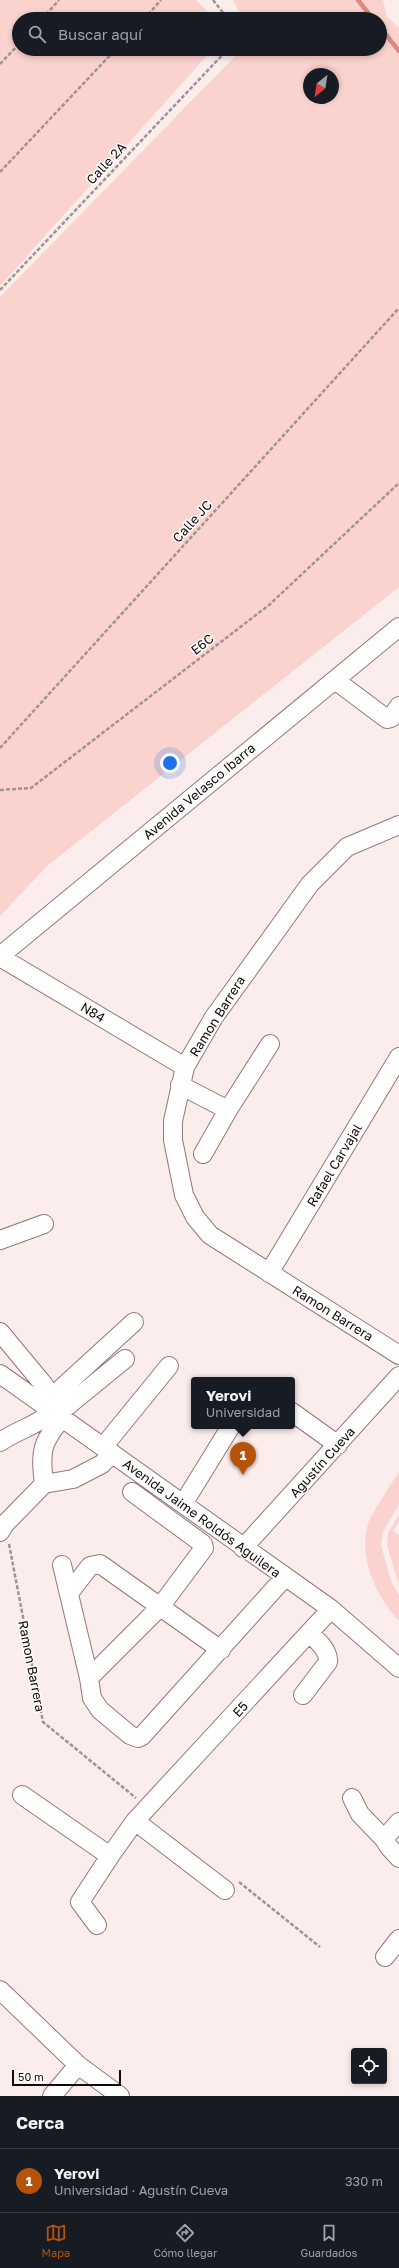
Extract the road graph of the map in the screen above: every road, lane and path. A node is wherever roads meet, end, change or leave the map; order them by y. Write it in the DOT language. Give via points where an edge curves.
graph roads {
  1 [pos="59,0"];
  2 [pos="162,0"];
  3 [pos="213,0"];
  4 [pos="48,12"];
  5 [pos="151,12"];
  6 [pos="222,12"];
  7 [pos="12,51"];
  8 [pos="109,56"];
  9 [pos="221,56"];
  10 [pos="0,64"];
  11 [pos="0,172"];
  12 [pos="0,290"];
  13 [pos="399,308"];
  14 [pos="399,483"];
  15 [pos="399,627"];
  16 [pos="335,680"];
  17 [pos="399,706"];
  18 [pos="0,748"];
  19 [pos="0,790"];
  20 [pos="399,825"];
  21 [pos="0,956"];
  22 [pos="270,1044"];
  23 [pos="399,1057"];
  24 [pos="185,1067"];
  25 [pos="180,1085"];
  26 [pos="228,1110"];
  27 [pos="203,1154"];
  28 [pos="44,1224"];
  29 [pos="0,1240"];
  30 [pos="269,1272"];
  31 [pos="134,1322"];
  32 [pos="0,1332"];
  33 [pos="399,1355"];
  34 [pos="125,1359"];
  35 [pos="168,1366"];
  36 [pos="0,1374"];
  37 [pos="399,1376"];
  38 [pos="57,1409"];
  39 [pos="295,1414"];
  40 [pos="229,1429"];
  41 [pos="0,1442"];
  42 [pos="338,1446"];
  43 [pos="108,1450"];
  44 [pos="44,1484"];
  45 [pos="132,1492"];
  46 [pos="183,1504"];
  47 [pos="2,1528"];
  48 [pos="243,1548"];
  49 [pos="62,1565"];
  50 [pos="285,1577"];
  51 [pos="70,1592"];
  52 [pos="160,1607"];
  53 [pos="331,1609"];
  54 [pos="309,1633"];
  55 [pos="221,1650"];
  56 [pos="399,1668"];
  57 [pos="89,1678"];
  58 [pos="303,1696"];
  59 [pos="22,1795"];
  60 [pos="352,1798"];
  61 [pos="148,1808"];
  62 [pos="135,1821"];
  63 [pos="399,1822"];
  64 [pos="384,1838"];
  65 [pos="110,1856"];
  66 [pos="399,1858"];
  67 [pos="225,1890"];
  68 [pos="97,1925"];
  69 [pos="399,1939"];
  70 [pos="385,1957"];
  71 [pos="0,1990"];
  72 [pos="78,2065"];
  73 [pos="52,2096"];
  74 [pos="120,2096"];
  1 -- 4 [label="path"];
  2 -- 5 [label="path"];
  3 -- 6 [label="path"];
  7 -- 10 [label="path"];
  8 -- 11 [label="path"];
  9 -- 12 [label="path, Calle 2A"];
  13 -- 18 [label="path, Calle JC"];
  14 -- 19 [label="path, E6C" via="269,605 31,788"];
  15 -- 16 [label="street, Avenida Velasco Ibarra"];
  16 -- 17 [label="street" via="387,719 391,718"];
  16 -- 21 [label="street, Avenida Velasco Ibarra"];
  20 -- 24 [label="street, Ramon Barrera" via="347,847 310,884 214,1017"];
  21 -- 24 [label="street, N84"];
  22 -- 26 [label="street"];
  23 -- 30 [label="street, Rafael Carvajal"];
  24 -- 25 [label="street, Ramon Barrera"];
  25 -- 26 [label="street"];
  25 -- 30 [label="street, Ramon Barrera" via="173,1121 173,1140 184,1195 195,1217 210,1235"];
  26 -- 27 [label="street"];
  28 -- 29 [label="street"];
  30 -- 33 [label="street, Ramon Barrera"];
  31 -- 38 [label="street" via="62,1389"];
  32 -- 38 [label="street"];
  34 -- 38 [label="street"];
  35 -- 43 [label="street"];
  36 -- 38 [label="street, Avenida Jaime Roldós Aguilera"];
  37 -- 42 [label="street, Agustín Cueva"];
  38 -- 41 [label="street" via="36,1425 16,1432"];
  38 -- 43 [label="street, Avenida Jaime Roldós Aguilera"];
  38 -- 44 [label="street" via="41,1460"];
  39 -- 42 [label="street"];
  40 -- 46 [label="street"];
  42 -- 48 [label="street, Agustín Cueva"];
  43 -- 44 [label="street" via="102,1464 72,1479"];
  43 -- 46 [label="street, Avenida Jaime Roldós Aguilera"];
  44 -- 47 [label="street"];
  45 -- 52 [label="street" via="203,1544 202,1551"];
  46 -- 48 [label="street, Avenida Jaime Roldós Aguilera"];
  47 -- 61 [label="path, Ramon Barrera" via="43,1722"];
  48 -- 50 [label="street, Avenida Jaime Roldós Aguilera"];
  49 -- 51 [label="street"];
  50 -- 53 [label="street, Avenida Jaime Roldós Aguilera"];
  50 -- 55 [label="street"];
  51 -- 52 [label="street" via="90,1566 100,1564"];
  51 -- 57 [label="street"];
  52 -- 55 [label="street"];
  52 -- 57 [label="street"];
  53 -- 54 [label="street, E5"];
  53 -- 56 [label="street, Avenida Jaime Roldós Aguilera"];
  54 -- 58 [label="street" via="327,1653 328,1662"];
  54 -- 61 [label="street, E5"];
  55 -- 57 [label="street" via="138,1738 130,1736 95,1705"];
  59 -- 65 [label="street"];
  60 -- 64 [label="street" via="360,1814"];
  61 -- 62 [label="street, E5"];
  62 -- 65 [label="street, E5"];
  62 -- 67 [label="street"];
  63 -- 64 [label="street"];
  64 -- 66 [label="street" via="388,1847"];
  65 -- 68 [label="street, E5" via="80,1902"];
  69 -- 70 [label="street"];
  71 -- 72 [label="street"];
  72 -- 73 [label="street"];
  72 -- 74 [label="street"];
}
